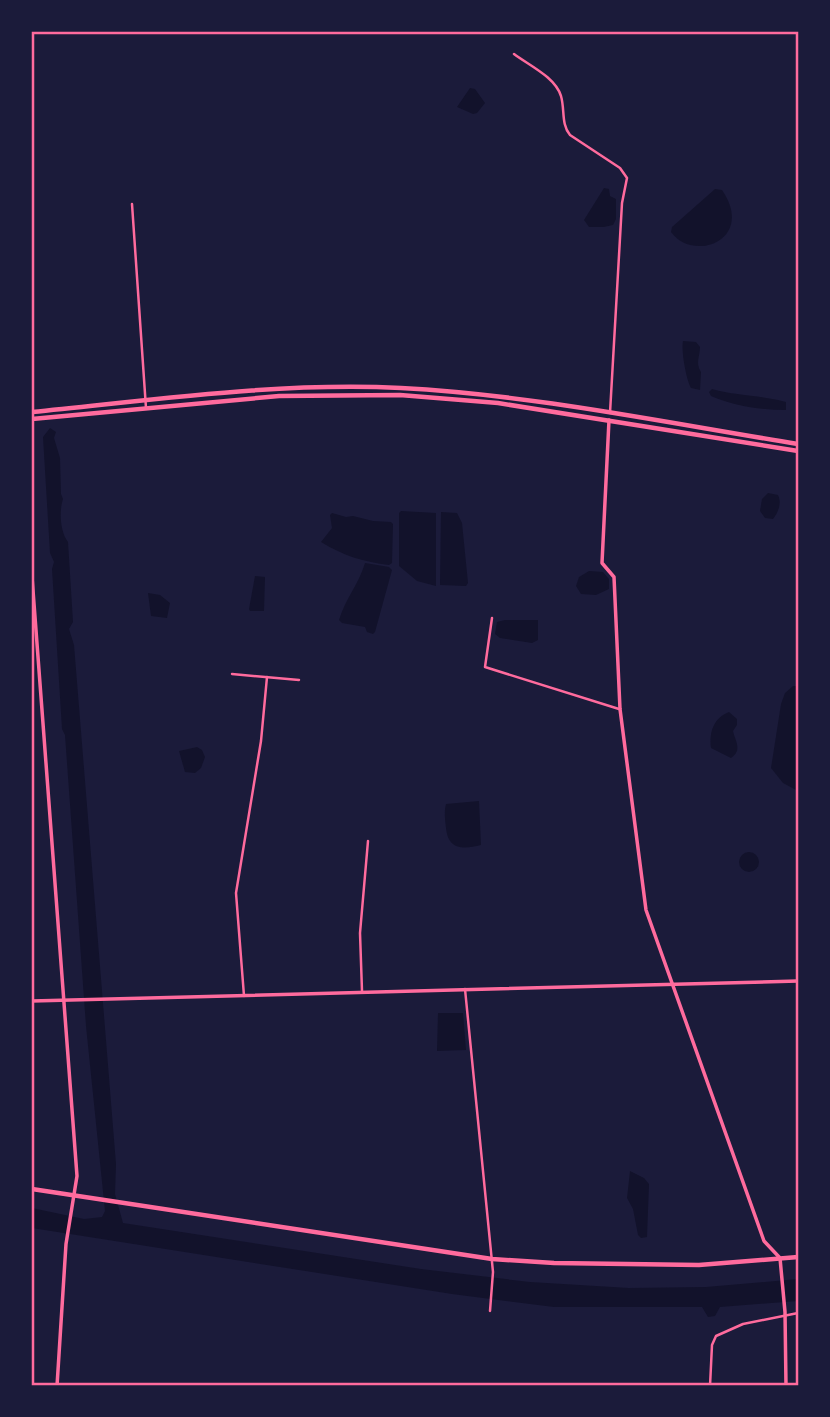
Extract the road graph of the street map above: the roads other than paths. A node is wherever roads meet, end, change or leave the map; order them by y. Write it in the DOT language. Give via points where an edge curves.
graph roads {
  1 [pos="514,54"];
  2 [pos="132,204"];
  3 [pos="145,401"];
  4 [pos="146,408"];
  5 [pos="32,412"];
  6 [pos="610,414"];
  7 [pos="32,419"];
  8 [pos="610,420"];
  9 [pos="799,444"];
  10 [pos="799,451"];
  11 [pos="32,577"];
  12 [pos="492,618"];
  13 [pos="232,674"];
  14 [pos="267,677"];
  15 [pos="299,680"];
  16 [pos="32,685"];
  17 [pos="39,685"];
  18 [pos="620,709"];
  19 [pos="368,841"];
  20 [pos="799,981"];
  21 [pos="671,984"];
  22 [pos="465,989"];
  23 [pos="362,992"];
  24 [pos="244,996"];
  25 [pos="63,1000"];
  26 [pos="32,1001"];
  27 [pos="32,1189"];
  28 [pos="74,1196"];
  29 [pos="799,1257"];
  30 [pos="780,1258"];
  31 [pos="492,1259"];
  32 [pos="490,1308"];
  33 [pos="799,1313"];
  34 [pos="785,1316"];
  35 [pos="57,1385"];
  36 [pos="710,1385"];
  37 [pos="786,1385"];
  1 -- 6 [label="street" via="557,88 565,130 620,168 627,178"];
  2 -- 3 [label="street"];
  3 -- 4 [label="street"];
  3 -- 5 [label="main road"];
  3 -- 6 [label="main road" via="278,389 400,388"];
  4 -- 7 [label="main road"];
  4 -- 8 [label="main road" via="279,396 400,395 498,403"];
  6 -- 9 [label="main road"];
  8 -- 10 [label="main road"];
  8 -- 18 [label="street" via="602,563 614,577"];
  11 -- 17 [label="street"];
  12 -- 18 [label="street" via="485,667"];
  13 -- 14 [label="street"];
  14 -- 15 [label="street"];
  14 -- 24 [label="street" via="236,893"];
  16 -- 17 [label="street"];
  17 -- 25 [label="street"];
  18 -- 21 [label="street" via="646,910"];
  19 -- 23 [label="street" via="360,933"];
  20 -- 21 [label="street"];
  21 -- 22 [label="street"];
  21 -- 30 [label="street" via="764,1241"];
  22 -- 23 [label="street"];
  22 -- 31 [label="street"];
  23 -- 24 [label="street"];
  24 -- 25 [label="street"];
  25 -- 26 [label="street"];
  25 -- 28 [label="street"];
  27 -- 28 [label="main road"];
  28 -- 31 [label="main road"];
  28 -- 35 [label="street"];
  29 -- 30 [label="main road"];
  30 -- 31 [label="main road" via="699,1265"];
  30 -- 34 [label="street"];
  31 -- 32 [label="street"];
  33 -- 34 [label="street"];
  34 -- 36 [label="street" via="743,1324 716,1336"];
  34 -- 37 [label="street"];
}
